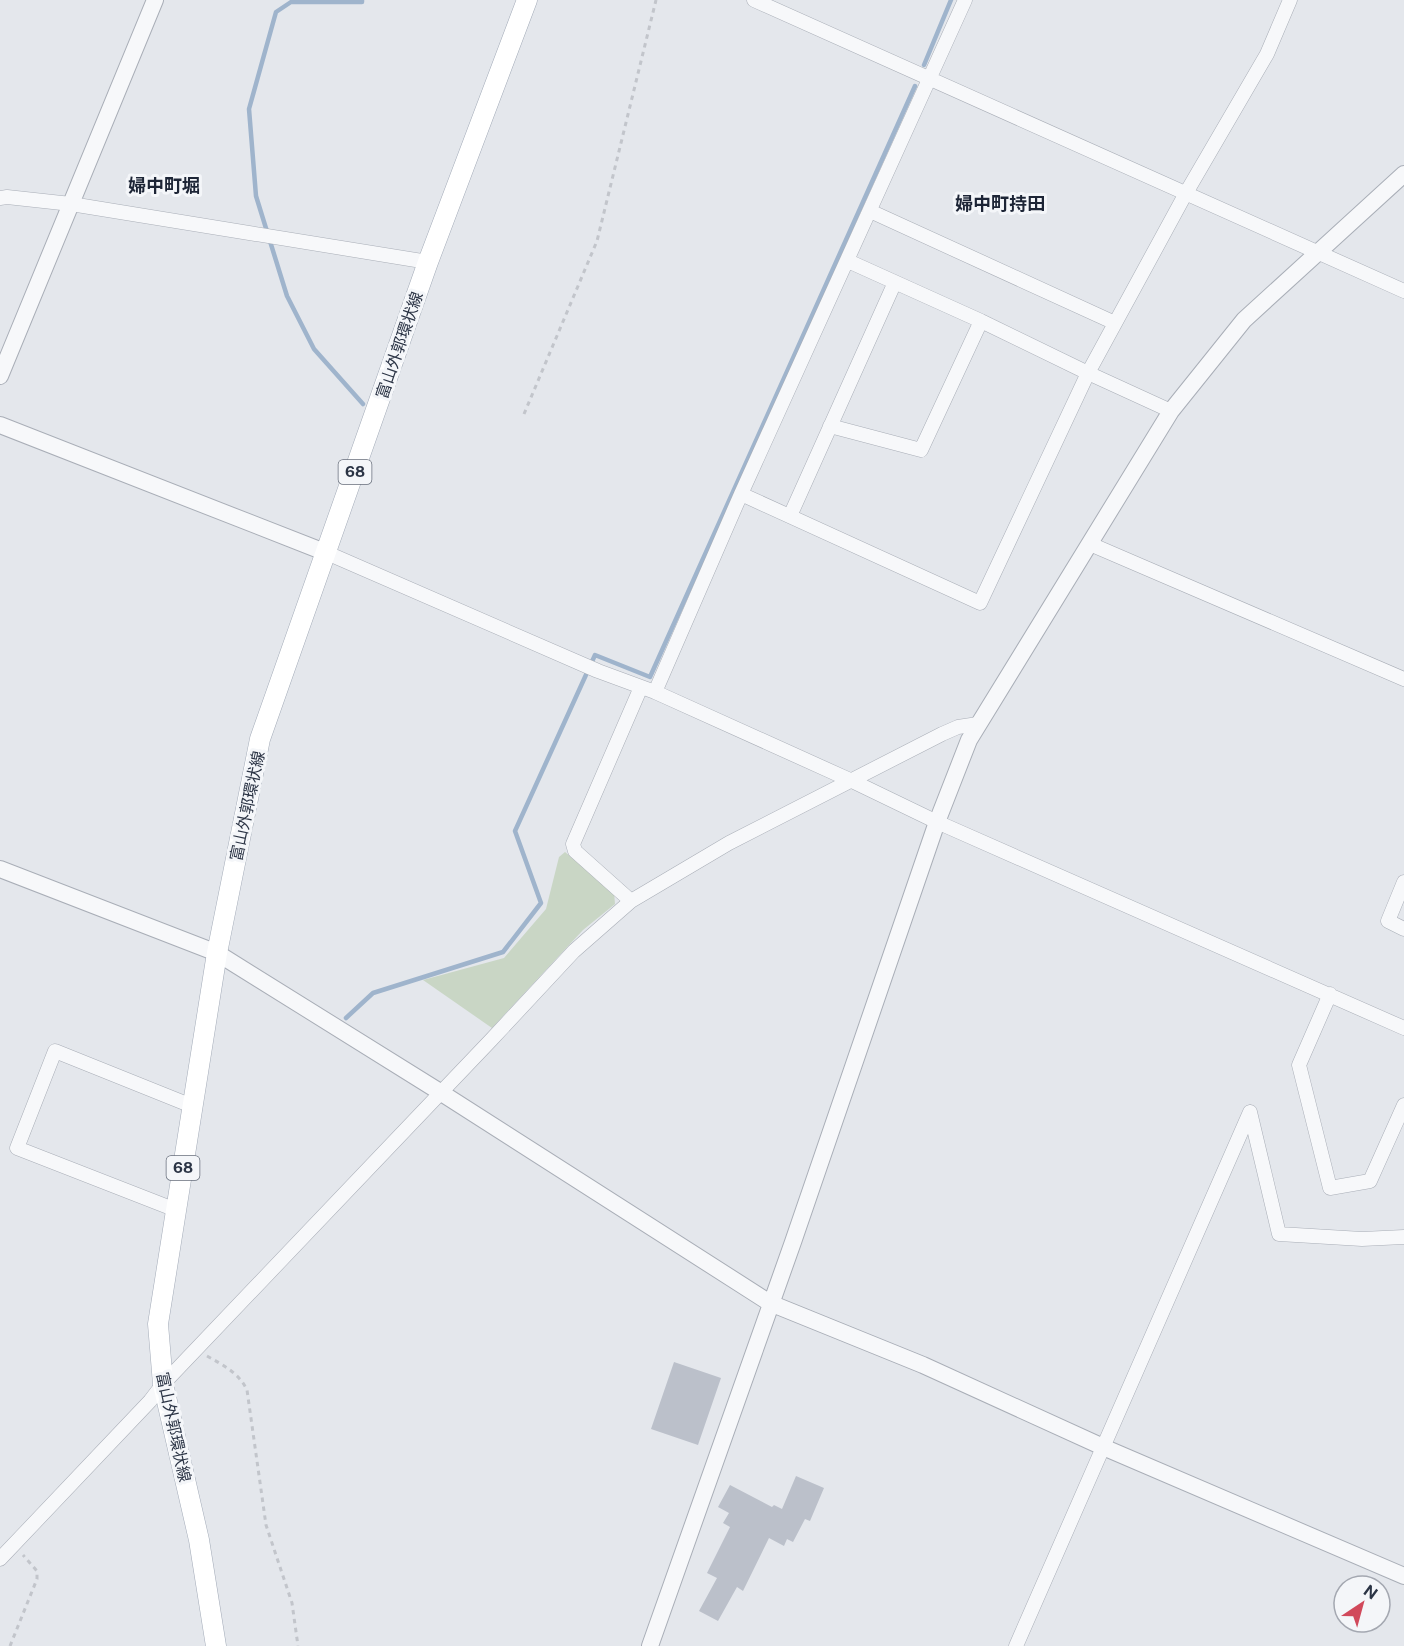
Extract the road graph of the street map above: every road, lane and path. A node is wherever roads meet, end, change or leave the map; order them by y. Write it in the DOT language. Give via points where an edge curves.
graph roads {
  1 [pos="155,0"];
  2 [pos="527,0"];
  3 [pos="656,0"];
  4 [pos="754,0"];
  5 [pos="965,0"];
  6 [pos="1290,0"];
  7 [pos="930,79"];
  8 [pos="1404,174"];
  9 [pos="1185,193"];
  10 [pos="0,198"];
  11 [pos="70,204"];
  12 [pos="870,211"];
  13 [pos="1319,253"];
  14 [pos="848,261"];
  15 [pos="428,262"];
  16 [pos="895,282"];
  17 [pos="1404,291"];
  18 [pos="981,321"];
  19 [pos="1115,323"];
  20 [pos="1088,373"];
  21 [pos="0,376"];
  22 [pos="1172,411"];
  23 [pos="524,414"];
  24 [pos="0,425"];
  25 [pos="830,426"];
  26 [pos="741,494"];
  27 [pos="790,516"];
  28 [pos="1090,544"];
  29 [pos="327,553"];
  30 [pos="1404,679"];
  31 [pos="640,687"];
  32 [pos="655,692"];
  33 [pos="978,724"];
  34 [pos="850,780"];
  35 [pos="937,822"];
  36 [pos="0,868"];
  37 [pos="1404,882"];
  38 [pos="631,901"];
  39 [pos="1404,929"];
  40 [pos="216,953"];
  41 [pos="1330,994"];
  42 [pos="1404,1028"];
  43 [pos="440,1092"];
  44 [pos="1404,1105"];
  45 [pos="192,1106"];
  46 [pos="1398,1135"];
  47 [pos="176,1210"];
  48 [pos="1404,1237"];
  49 [pos="770,1303"];
  50 [pos="196,1349"];
  51 [pos="163,1384"];
  52 [pos="1103,1447"];
  53 [pos="13,1545"];
  54 [pos="0,1559"];
  55 [pos="1404,1576"];
  56 [pos="10,1646"];
  57 [pos="216,1646"];
  58 [pos="298,1646"];
  59 [pos="650,1646"];
  60 [pos="1016,1646"];
  1 -- 11 [label="street"];
  2 -- 15 [label="main road, 富山外郭環状線 / 68"];
  3 -- 23 [label="path" via="597,241"];
  4 -- 7 [label="street"];
  5 -- 7 [label="street"];
  6 -- 9 [label="street" via="1267,54"];
  7 -- 9 [label="street"];
  7 -- 12 [label="street"];
  8 -- 13 [label="street"];
  9 -- 13 [label="street"];
  9 -- 19 [label="street"];
  10 -- 11 [label="street"];
  11 -- 15 [label="street"];
  11 -- 21 [label="street"];
  12 -- 14 [label="street"];
  12 -- 19 [label="street"];
  13 -- 17 [label="street"];
  13 -- 22 [label="street" via="1244,320"];
  14 -- 16 [label="street"];
  14 -- 26 [label="street"];
  15 -- 29 [label="main road, 富山外郭環状線 / 68"];
  16 -- 18 [label="street"];
  16 -- 25 [label="street"];
  18 -- 20 [label="street"];
  18 -- 25 [label="street" via="921,450"];
  19 -- 20 [label="street"];
  20 -- 22 [label="street"];
  20 -- 27 [label="street" via="980,603"];
  22 -- 28 [label="street"];
  24 -- 29 [label="street"];
  25 -- 27 [label="street"];
  26 -- 27 [label="street"];
  26 -- 32 [label="street"];
  28 -- 30 [label="street"];
  28 -- 33 [label="street"];
  29 -- 31 [label="street"];
  29 -- 40 [label="main road, 富山外郭環状線 / 68" via="260,739"];
  31 -- 32 [label="street"];
  31 -- 38 [label="street" via="573,843 575,851"];
  32 -- 34 [label="street"];
  33 -- 34 [label="street" via="950,730"];
  33 -- 35 [label="street"];
  34 -- 35 [label="street"];
  34 -- 38 [label="street" via="729,843"];
  35 -- 41 [label="street"];
  35 -- 49 [label="street"];
  36 -- 40 [label="street"];
  37 -- 39 [label="street" via="1388,921"];
  38 -- 43 [label="street" via="574,951"];
  40 -- 43 [label="street"];
  40 -- 45 [label="main road, 富山外郭環状線 / 68"];
  41 -- 42 [label="street"];
  41 -- 46 [label="street" via="1299,1065 1330,1188 1370,1181"];
  43 -- 49 [label="street"];
  43 -- 50 [label="street"];
  44 -- 46 [label="street"];
  45 -- 47 [label="main road, 富山外郭環状線 / 68"];
  45 -- 47 [label="street" via="55,1051 17,1148"];
  47 -- 51 [label="main road, 富山外郭環状線 / 68" via="158,1324"];
  48 -- 52 [label="street" via="1362,1239 1279,1234 1250,1112"];
  49 -- 52 [label="street" via="923,1365"];
  49 -- 59 [label="street"];
  50 -- 51 [label="street"];
  50 -- 58 [label="path" via="230,1369 247,1390 266,1525 292,1603"];
  51 -- 53 [label="street"];
  51 -- 57 [label="main road, 富山外郭環状線 / 68" via="199,1540"];
  52 -- 55 [label="street"];
  52 -- 60 [label="street"];
  53 -- 54 [label="street"];
  53 -- 56 [label="path" via="37,1571 37,1579"];
}
